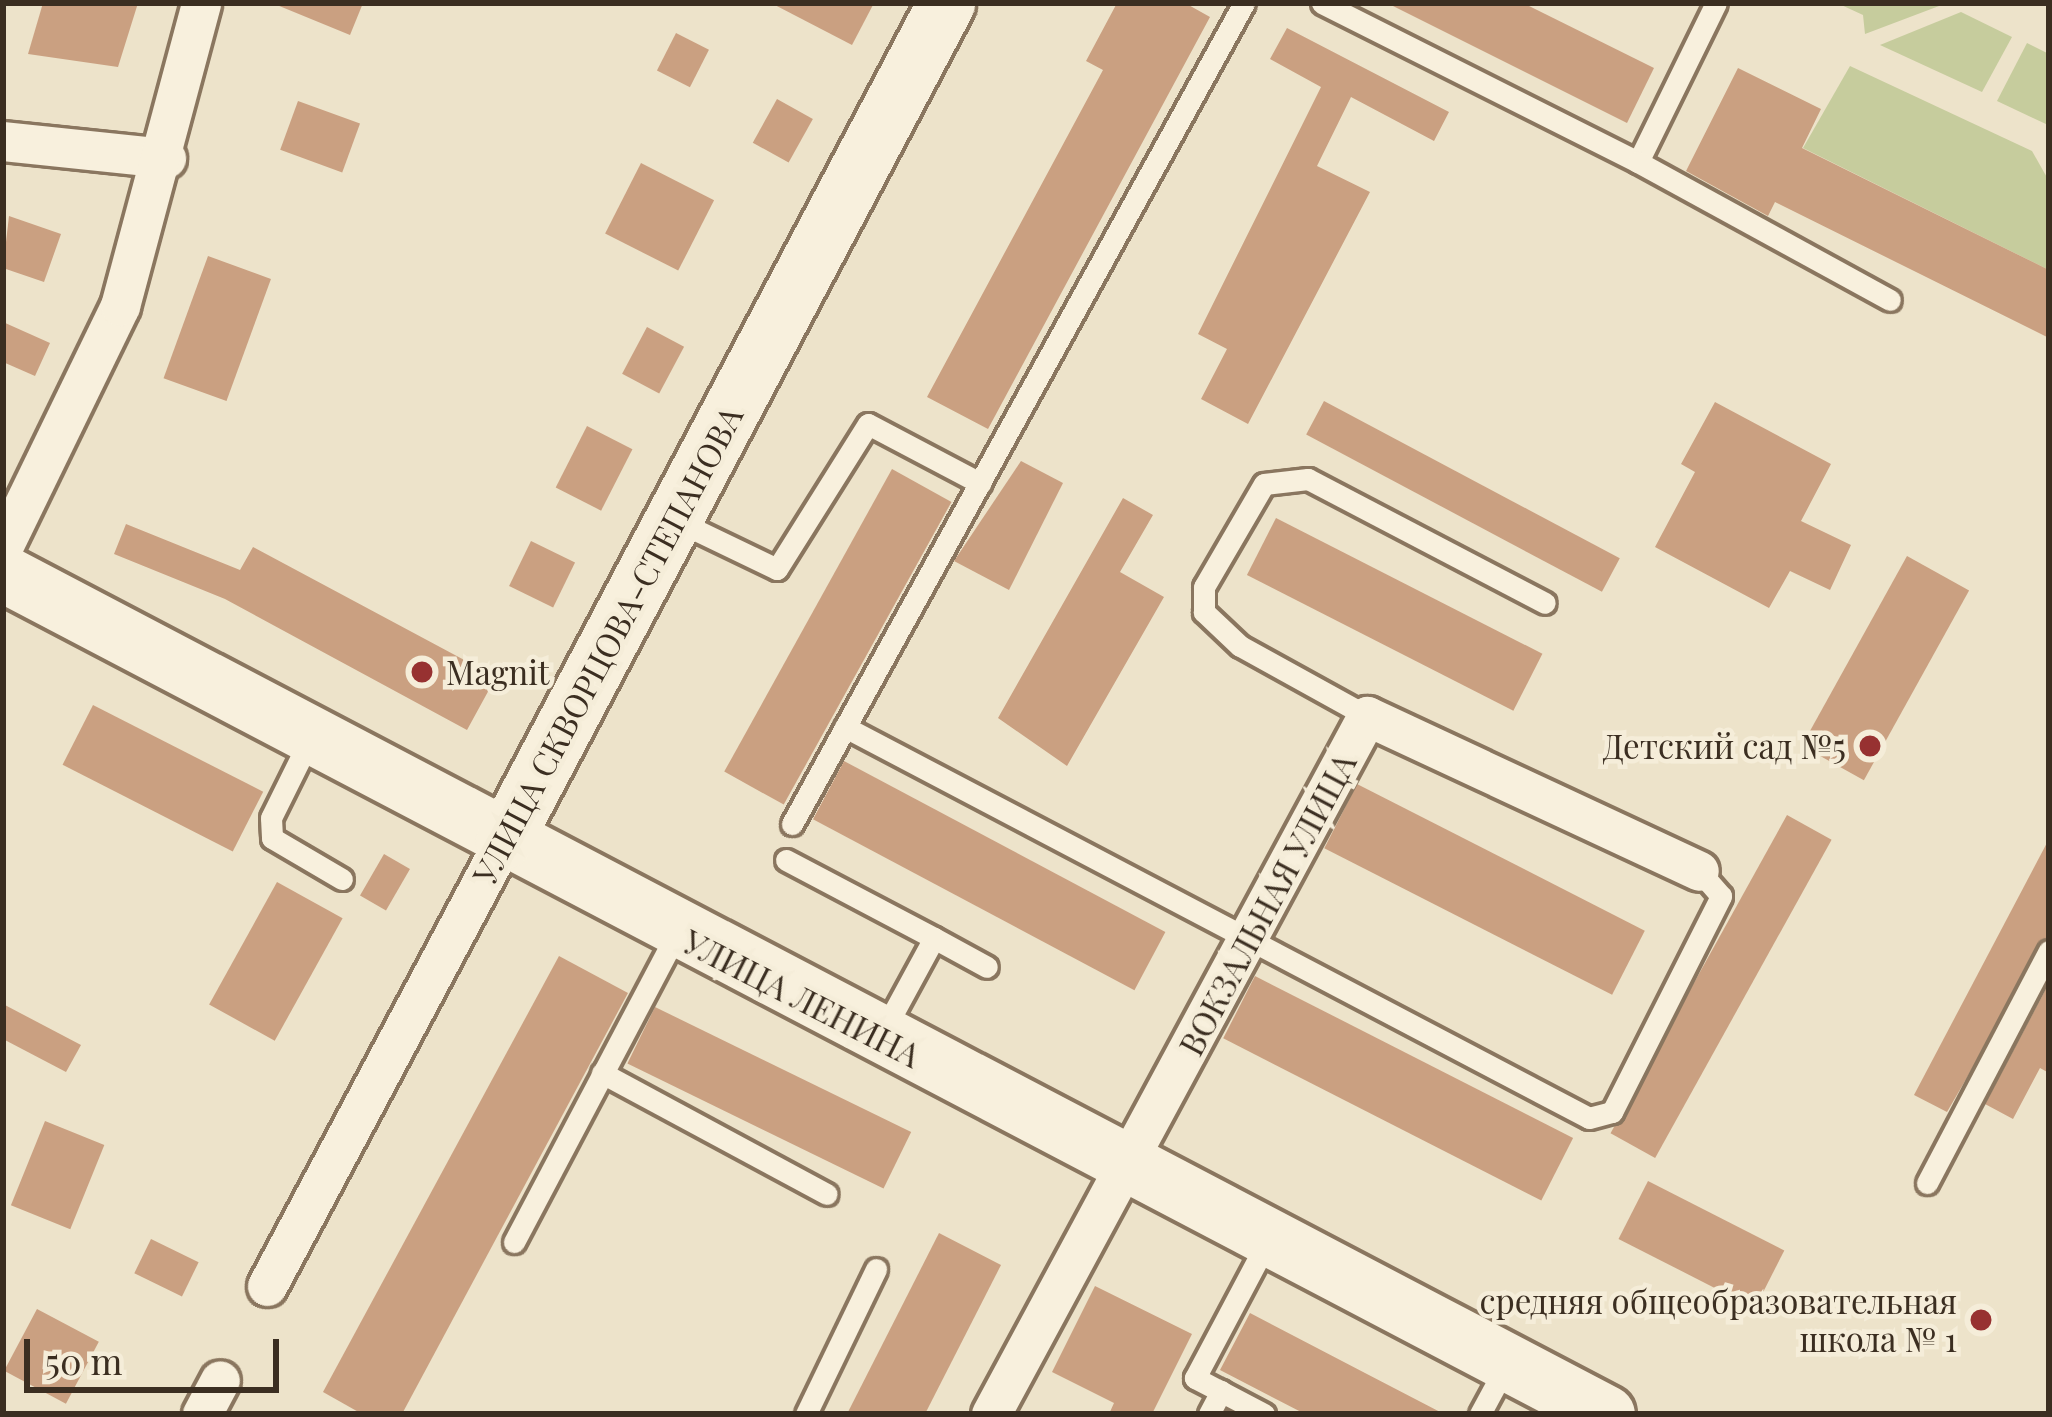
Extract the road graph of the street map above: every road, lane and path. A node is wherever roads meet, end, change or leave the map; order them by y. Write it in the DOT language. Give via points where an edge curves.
graph roads {
  1 [pos="200,3"];
  2 [pos="946,3"];
  3 [pos="1244,3"];
  4 [pos="1322,3"];
  5 [pos="1716,3"];
  6 [pos="3,141"];
  7 [pos="166,158"];
  8 [pos="1638,162"];
  9 [pos="1890,300"];
  10 [pos="980,483"];
  11 [pos="674,520"];
  12 [pos="3,548"];
  13 [pos="3,573"];
  14 [pos="1545,603"];
  15 [pos="1367,716"];
  16 [pos="845,727"];
  17 [pos="311,736"];
  18 [pos="792,824"];
  19 [pos="504,840"];
  20 [pos="786,860"];
  21 [pos="1699,872"];
  22 [pos="342,879"];
  23 [pos="676,933"];
  24 [pos="934,938"];
  25 [pos="1248,939"];
  26 [pos="2049,951"];
  27 [pos="987,967"];
  28 [pos="880,1038"];
  29 [pos="602,1073"];
  30 [pos="1126,1166"];
  31 [pos="1927,1183"];
  32 [pos="827,1195"];
  33 [pos="1268,1240"];
  34 [pos="514,1242"];
  35 [pos="876,1269"];
  36 [pos="267,1286"];
  37 [pos="1507,1363"];
  38 [pos="1221,1391"];
  39 [pos="806,1414"];
  40 [pos="991,1414"];
  41 [pos="1209,1414"];
  42 [pos="1264,1414"];
  43 [pos="1480,1414"];
  44 [pos="1606,1414"];
  1 -- 7 [label="street"];
  2 -- 11 [label="main road, УЛИЦА СКВОРЦОВА-СТЕПАНОВА"];
  3 -- 10 [label="lane"];
  4 -- 8 [label="lane"];
  5 -- 8 [label="lane"];
  6 -- 7 [label="street"];
  7 -- 12 [label="street" via="120,306"];
  8 -- 9 [label="lane"];
  10 -- 11 [label="lane" via="868,424 777,569"];
  10 -- 16 [label="lane"];
  11 -- 19 [label="main road, УЛИЦА СКВОРЦОВА-СТЕПАНОВА"];
  13 -- 17 [label="main road, УЛИЦА ЛЕНИНА"];
  14 -- 15 [label="lane" via="1308,479 1264,484 1204,587 1204,612 1240,646"];
  15 -- 21 [label="street, ВОКЗАЛЬНАЯ УЛИЦА"];
  15 -- 25 [label="street, ВОКЗАЛЬНАЯ УЛИЦА"];
  16 -- 18 [label="lane"];
  16 -- 25 [label="lane"];
  17 -- 19 [label="main road, УЛИЦА ЛЕНИНА"];
  17 -- 22 [label="lane" via="271,818 272,838"];
  19 -- 23 [label="main road, УЛИЦА ЛЕНИНА"];
  19 -- 36 [label="street, УЛИЦА СКВОРЦОВА-СТЕПАНОВА"];
  20 -- 24 [label="lane"];
  21 -- 25 [label="lane" via="1720,896 1600,1120"];
  23 -- 28 [label="main road, УЛИЦА ЛЕНИНА"];
  23 -- 29 [label="lane"];
  24 -- 27 [label="lane"];
  24 -- 28 [label="lane"];
  25 -- 30 [label="street, ВОКЗАЛЬНАЯ УЛИЦА"];
  26 -- 31 [label="lane"];
  28 -- 30 [label="main road, УЛИЦА ЛЕНИНА"];
  29 -- 32 [label="lane"];
  29 -- 34 [label="lane"];
  30 -- 33 [label="main road, УЛИЦА ЛЕНИНА"];
  30 -- 40 [label="street, ВОКЗАЛЬНАЯ УЛИЦА"];
  33 -- 37 [label="main road, УЛИЦА ЛЕНИНА"];
  33 -- 38 [label="lane" via="1195,1378"];
  35 -- 39 [label="lane"];
  37 -- 43 [label="lane"];
  37 -- 44 [label="main road, УЛИЦА ЛЕНИНА"];
  38 -- 41 [label="lane"];
  38 -- 42 [label="lane"];
}
